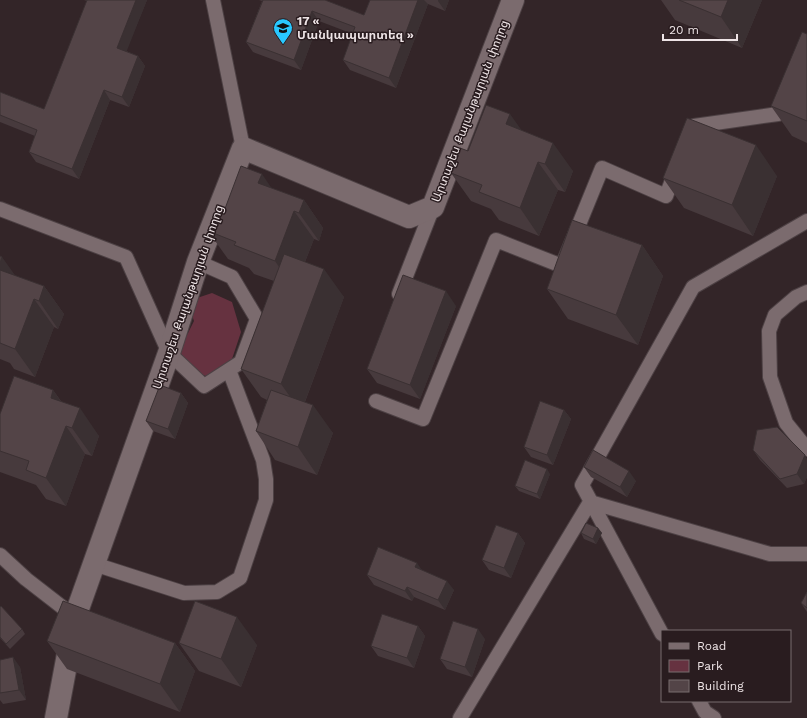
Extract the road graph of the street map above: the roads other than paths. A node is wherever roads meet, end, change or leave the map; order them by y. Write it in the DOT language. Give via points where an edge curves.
graph roads {
  1 [pos="213,0"];
  2 [pos="513,0"];
  3 [pos="791,86"];
  4 [pos="685,147"];
  5 [pos="243,148"];
  6 [pos="680,161"];
  7 [pos="433,207"];
  8 [pos="0,209"];
  9 [pos="807,221"];
  10 [pos="198,262"];
  11 [pos="807,292"];
  12 [pos="394,309"];
  13 [pos="169,353"];
  14 [pos="229,370"];
  15 [pos="376,401"];
  16 [pos="807,449"];
  17 [pos="590,502"];
  18 [pos="807,554"];
  19 [pos="0,555"];
  20 [pos="94,564"];
  21 [pos="75,617"];
  22 [pos="661,632"];
  23 [pos="699,702"];
  24 [pos="56,718"];
  25 [pos="460,718"];
  26 [pos="714,718"];
  1 -- 5 [label="lane"];
  2 -- 7 [label="street, Արտաշես Քալանթարյան փողոց"];
  3 -- 4 [label="lane" via="778,114 694,126"];
  5 -- 7 [label="street, Արտաշես Քալանթարյան փողոց" via="409,217"];
  5 -- 10 [label="street, Արտաշես Քալանթարյան փողոց"];
  6 -- 15 [label="lane" via="666,196 602,168 562,266 496,240 423,419"];
  7 -- 12 [label="lane"];
  8 -- 13 [label="lane" via="126,257"];
  9 -- 17 [label="lane" via="693,287 582,485"];
  10 -- 13 [label="street, Արտաշես Քալանթարյան փողոց"];
  10 -- 14 [label="lane" via="232,277 257,319 242,362"];
  11 -- 16 [label="lane" via="796,297 775,315 769,331 770,377 786,423"];
  13 -- 14 [label="lane" via="204,386"];
  13 -- 20 [label="street, Արտաշես Քալանթարյան փողոց"];
  14 -- 20 [label="lane" via="263,460 266,479 266,500 240,578 217,592 184,593"];
  17 -- 18 [label="lane" via="770,554"];
  17 -- 22 [label="lane"];
  17 -- 25 [label="lane"];
  19 -- 21 [label="lane"];
  20 -- 21 [label="street, Արտաշես Քալանթարյան փողոց"];
  21 -- 24 [label="street, Արտաշես Քալանթարյան փողոց"];
  23 -- 26 [label="lane" via="705,712"];
}
